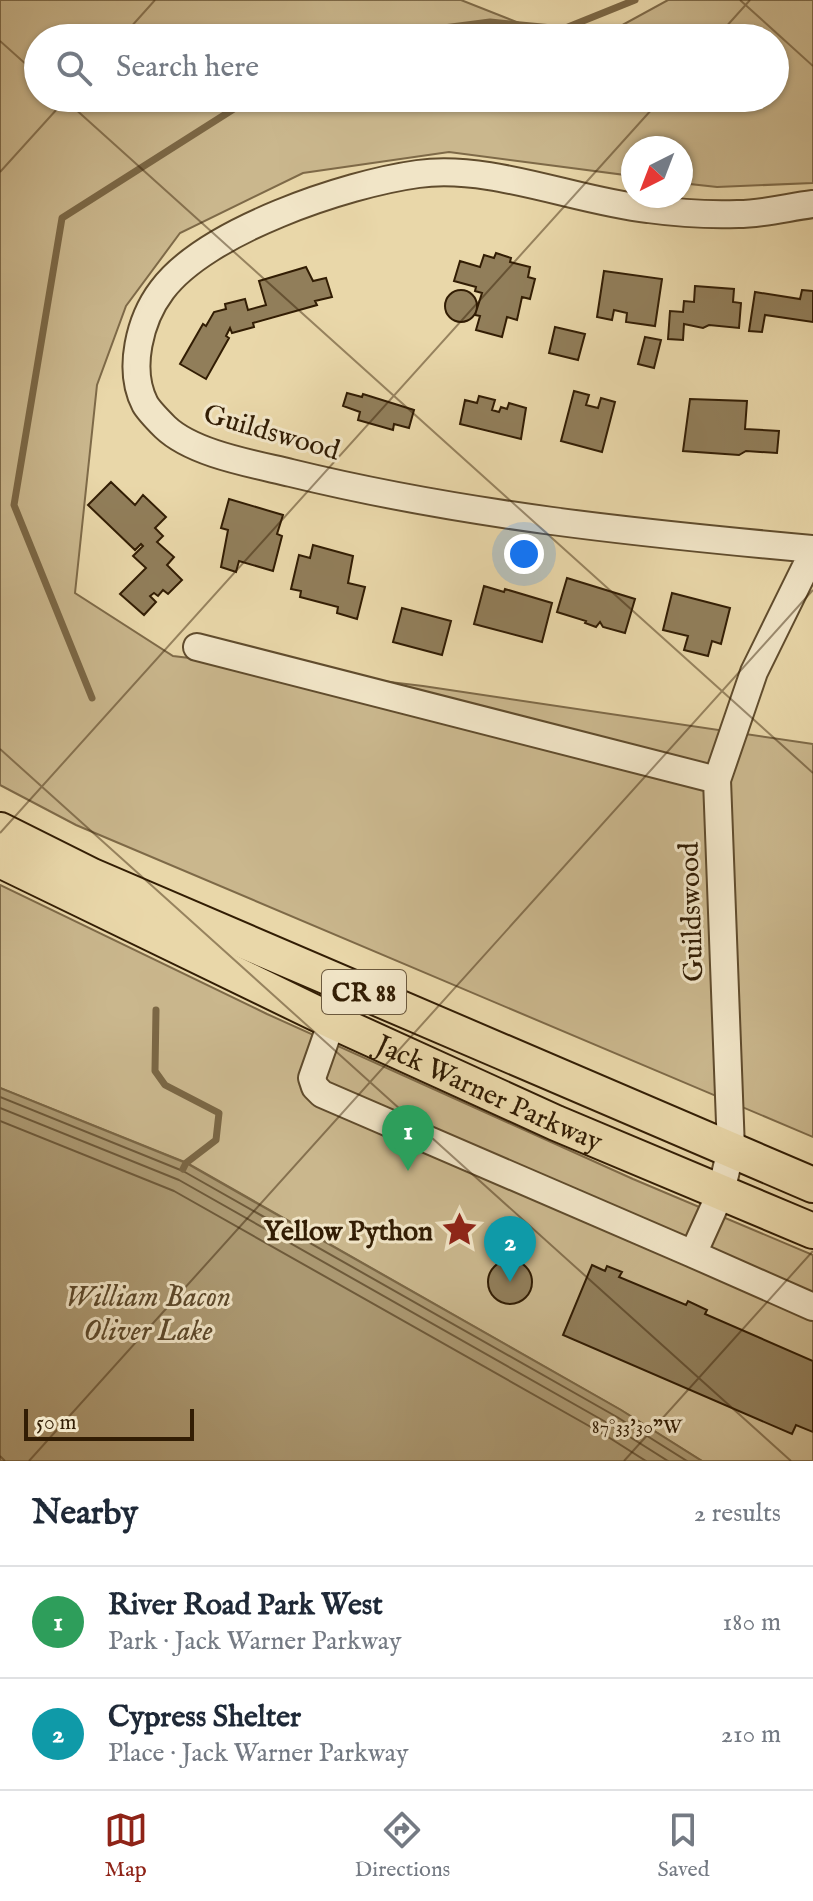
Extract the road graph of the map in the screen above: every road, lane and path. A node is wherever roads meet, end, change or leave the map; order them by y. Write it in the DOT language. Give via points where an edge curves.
graph roads {
  1 [pos="813,204"];
  2 [pos="813,550"];
  3 [pos="197,647"];
  4 [pos="717,780"];
  5 [pos="0,830"];
  6 [pos="0,860"];
  7 [pos="332,1021"];
  8 [pos="731,1149"];
  9 [pos="813,1185"];
  10 [pos="721,1192"];
  11 [pos="813,1231"];
  12 [pos="693,1254"];
  13 [pos="813,1307"];
  1 -- 2 [label="street, Guildswood" via="739,214 647,209 470,174 419,174 367,186 304,204 201,251 152,302 136,368 145,404 167,429 194,445 248,462 379,494 514,517"];
  2 -- 4 [label="street, Guildswood" via="754,672"];
  3 -- 4 [label="street"];
  4 -- 8 [label="street, Guildswood"];
  5 -- 8 [label="main road, Jack Warner Parkway / CR 88" via="92,876"];
  6 -- 7 [label="main road, Jack Warner Parkway"];
  7 -- 10 [label="main road, Jack Warner Parkway"];
  7 -- 12 [label="street" via="312,1078 322,1094"];
  8 -- 9 [label="main road, Jack Warner Parkway / CR 88"];
  8 -- 10 [label="street, Guildswood"];
  10 -- 11 [label="main road, Jack Warner Parkway"];
  10 -- 12 [label="street, Guildswood"];
  12 -- 13 [label="street"];
}
